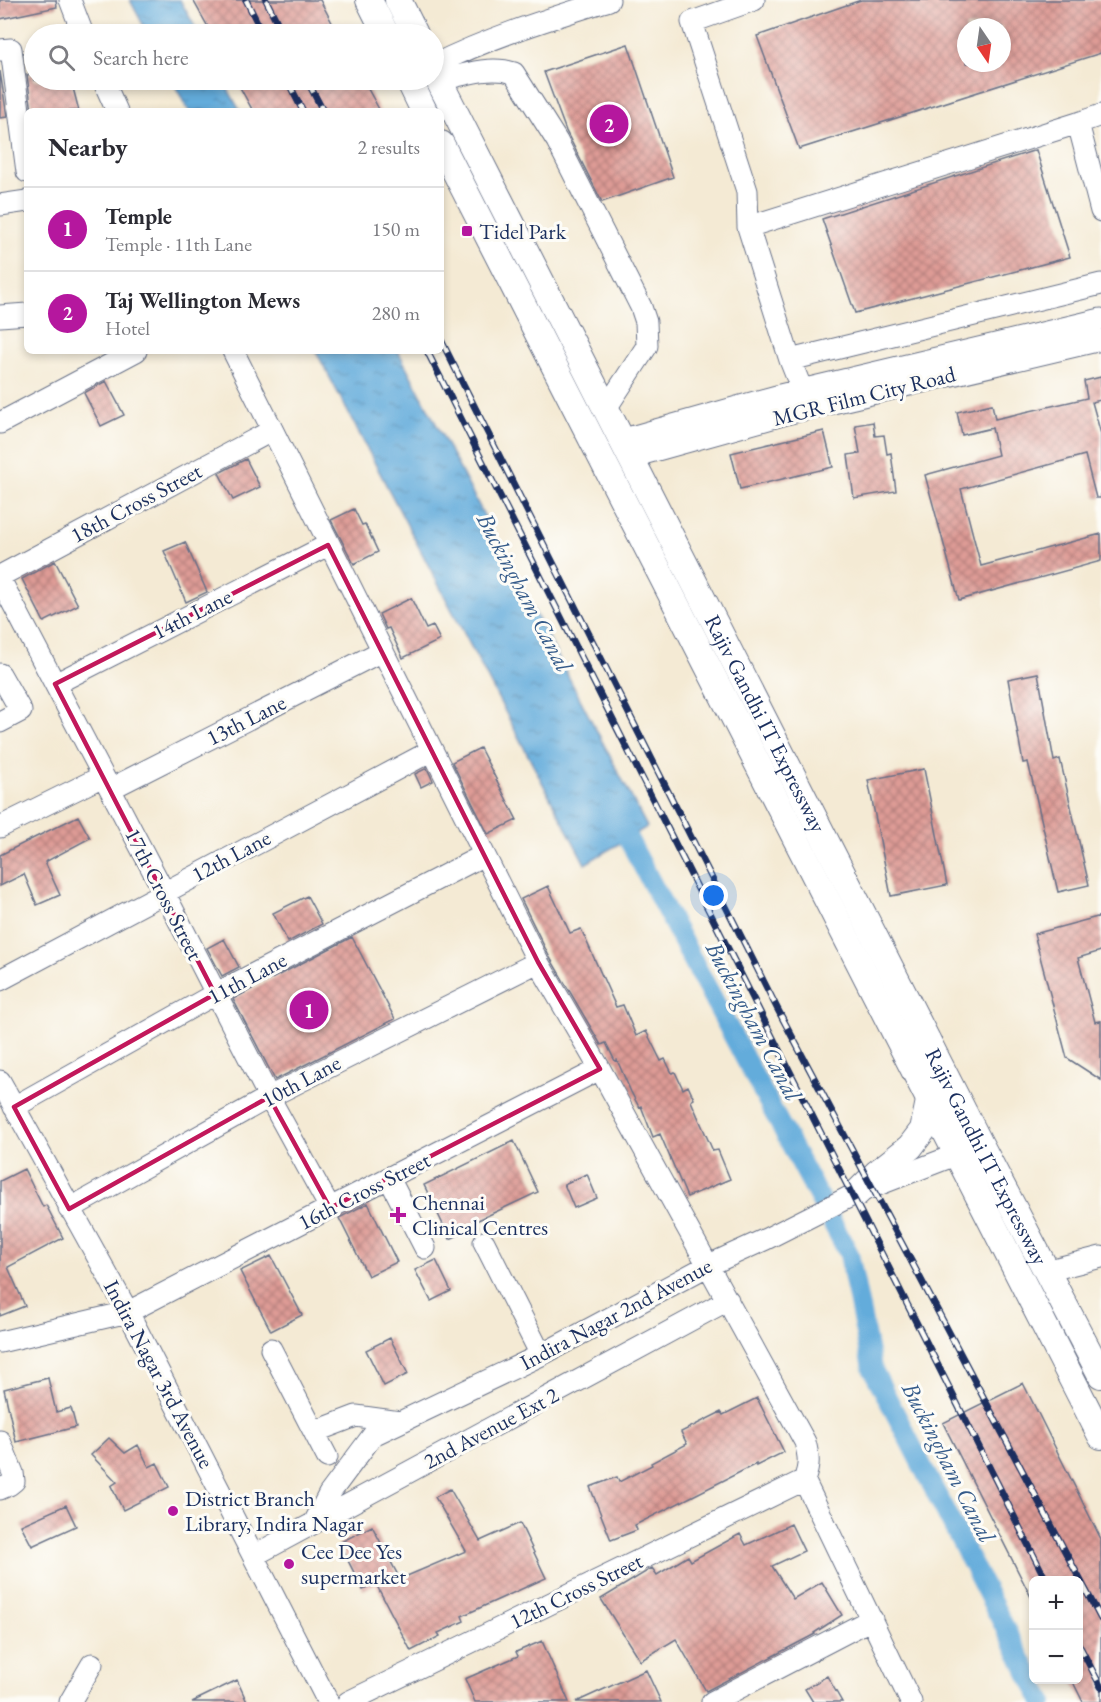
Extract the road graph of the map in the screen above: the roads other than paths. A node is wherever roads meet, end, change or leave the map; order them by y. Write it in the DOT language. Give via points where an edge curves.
graph roads {
  1 [pos="70,0"];
  2 [pos="369,0"];
  3 [pos="398,0"];
  4 [pos="609,0"];
  5 [pos="754,0"];
  6 [pos="79,24"];
  7 [pos="381,24"];
  8 [pos="410,24"];
  9 [pos="0,50"];
  10 [pos="444,66"];
  11 [pos="444,73"];
  12 [pos="108,90"];
  13 [pos="414,90"];
  14 [pos="444,90"];
  15 [pos="116,108"];
  16 [pos="423,108"];
  17 [pos="1101,115"];
  18 [pos="1078,123"];
  19 [pos="24,150"];
  20 [pos="444,150"];
  21 [pos="24,201"];
  22 [pos="0,205"];
  23 [pos="1101,211"];
  24 [pos="748,227"];
  25 [pos="1101,284"];
  26 [pos="24,315"];
  27 [pos="0,316"];
  28 [pos="1101,319"];
  29 [pos="1101,340"];
  30 [pos="130,354"];
  31 [pos="234,354"];
  32 [pos="790,360"];
  33 [pos="802,390"];
  34 [pos="605,410"];
  35 [pos="0,423"];
  36 [pos="271,431"];
  37 [pos="625,449"];
  38 [pos="328,545"];
  39 [pos="0,577"];
  40 [pos="382,651"];
  41 [pos="0,674"];
  42 [pos="55,684"];
  43 [pos="0,722"];
  44 [pos="431,750"];
  45 [pos="107,782"];
  46 [pos="0,827"];
  47 [pos="484,855"];
  48 [pos="164,892"];
  49 [pos="538,962"];
  50 [pos="0,980"];
  51 [pos="215,994"];
  52 [pos="600,1070"];
  53 [pos="0,1081"];
  54 [pos="269,1097"];
  55 [pos="929,1101"];
  56 [pos="14,1107"];
  57 [pos="980,1144"];
  58 [pos="957,1156"];
  59 [pos="389,1178"];
  60 [pos="857,1193"];
  61 [pos="330,1208"];
  62 [pos="69,1209"];
  63 [pos="484,1242"];
  64 [pos="425,1248"];
  65 [pos="1101,1257"];
  66 [pos="707,1266"];
  67 [pos="1046,1271"];
  68 [pos="728,1300"];
  69 [pos="128,1312"];
  70 [pos="0,1342"];
  71 [pos="271,1349"];
  72 [pos="541,1355"];
  73 [pos="1101,1375"];
  74 [pos="400,1422"];
  75 [pos="314,1432"];
  76 [pos="1101,1436"];
  77 [pos="0,1441"];
  78 [pos="327,1456"];
  79 [pos="804,1480"];
  80 [pos="0,1490"];
  81 [pos="314,1523"];
  82 [pos="253,1556"];
  83 [pos="872,1619"];
  84 [pos="93,1664"];
  85 [pos="70,1702"];
  86 [pos="328,1702"];
  87 [pos="348,1702"];
  88 [pos="712,1702"];
  89 [pos="911,1702"];
  1 -- 6 [label="street"];
  2 -- 7 [label="main road"];
  3 -- 8 [label="main road"];
  4 -- 10 [label="street" via="466,49"];
  5 -- 24 [label="street" via="692,22 747,191"];
  9 -- 19 [label="street" via="10,49"];
  11 -- 34 [label="street" via="514,73 557,141 641,308 647,346"];
  12 -- 15 [label="street"];
  13 -- 16 [label="main road"];
  14 -- 34 [label="main road, Rajiv Gandhi IT Expressway"];
  17 -- 18 [label="street"];
  18 -- 23 [label="street"];
  18 -- 24 [label="street"];
  20 -- 55 [label="main road, Rajiv Gandhi IT Expressway"];
  21 -- 22 [label="street"];
  24 -- 32 [label="street"];
  25 -- 32 [label="street"];
  26 -- 27 [label="street"];
  28 -- 33 [label="street"];
  29 -- 37 [label="street, MGR Film City Road"];
  30 -- 35 [label="street"];
  31 -- 36 [label="street"];
  32 -- 33 [label="street"];
  33 -- 37 [label="street" via="721,410"];
  34 -- 37 [label="main road, Rajiv Gandhi IT Expressway"];
  36 -- 38 [label="street"];
  36 -- 39 [label="street, 18th Cross Street"];
  37 -- 57 [label="main road, Rajiv Gandhi IT Expressway"];
  38 -- 40 [label="street"];
  38 -- 42 [label="street, 14th Lane"];
  39 -- 42 [label="street, 17th Cross Street"];
  40 -- 44 [label="street"];
  40 -- 45 [label="street, 13th Lane"];
  41 -- 43 [label="street" via="21,711"];
  42 -- 45 [label="street, 17th Cross Street"];
  44 -- 47 [label="street"];
  44 -- 48 [label="street, 12th Lane"];
  45 -- 46 [label="street, 13th Lane"];
  45 -- 48 [label="street, 17th Cross Street"];
  47 -- 49 [label="street"];
  47 -- 51 [label="street, 11th Lane"];
  48 -- 50 [label="street, 12th Lane"];
  48 -- 51 [label="street, 17th Cross Street"];
  49 -- 52 [label="street"];
  49 -- 54 [label="street, 10th Lane"];
  51 -- 54 [label="street, 17th Cross Street"];
  51 -- 56 [label="street, 11th Lane"];
  52 -- 59 [label="street, 16th Cross Street"];
  52 -- 66 [label="street"];
  53 -- 56 [label="street, Indira Nagar 3rd Avenue"];
  54 -- 61 [label="street, 17th Cross Street"];
  54 -- 62 [label="street, 10th Lane"];
  55 -- 58 [label="main road, Rajiv Gandhi IT Expressway"];
  55 -- 60 [label="main road" via="923,1130 910,1147"];
  56 -- 62 [label="street, Indira Nagar 3rd Avenue"];
  57 -- 58 [label="street, Indira Nagar 2nd Avenue"];
  57 -- 67 [label="main road, Rajiv Gandhi IT Expressway"];
  58 -- 60 [label="street, Indira Nagar 2nd Avenue"];
  58 -- 76 [label="main road, Rajiv Gandhi IT Expressway"];
  59 -- 61 [label="street, 16th Cross Street"];
  59 -- 64 [label="street"];
  60 -- 66 [label="street, Indira Nagar 2nd Avenue"];
  61 -- 69 [label="street, 16th Cross Street"];
  62 -- 69 [label="street, Indira Nagar 3rd Avenue"];
  63 -- 72 [label="street"];
  65 -- 67 [label="street"];
  66 -- 68 [label="street"];
  66 -- 72 [label="street, Indira Nagar 2nd Avenue"];
  67 -- 73 [label="main road, Rajiv Gandhi IT Expressway"];
  68 -- 79 [label="street" via="805,1442 810,1457"];
  68 -- 81 [label="street, 2nd Avenue Ext 2"];
  69 -- 70 [label="street, 16th Cross Street"];
  69 -- 82 [label="street, Indira Nagar 3rd Avenue"];
  71 -- 75 [label="street"];
  72 -- 74 [label="street, Indira Nagar 2nd Avenue"];
  74 -- 75 [label="street" via="356,1416"];
  74 -- 81 [label="street, Indira Nagar 2nd Avenue" via="373,1435 329,1494"];
  75 -- 78 [label="street"];
  77 -- 80 [label="street" via="14,1480"];
  79 -- 83 [label="street"];
  79 -- 87 [label="street, 12th Cross Street"];
  81 -- 82 [label="street, 2nd Avenue Ext 2"];
  82 -- 86 [label="street, Indira Nagar 3rd Avenue"];
  83 -- 88 [label="street"];
  83 -- 89 [label="street"];
  84 -- 85 [label="street"];
}
